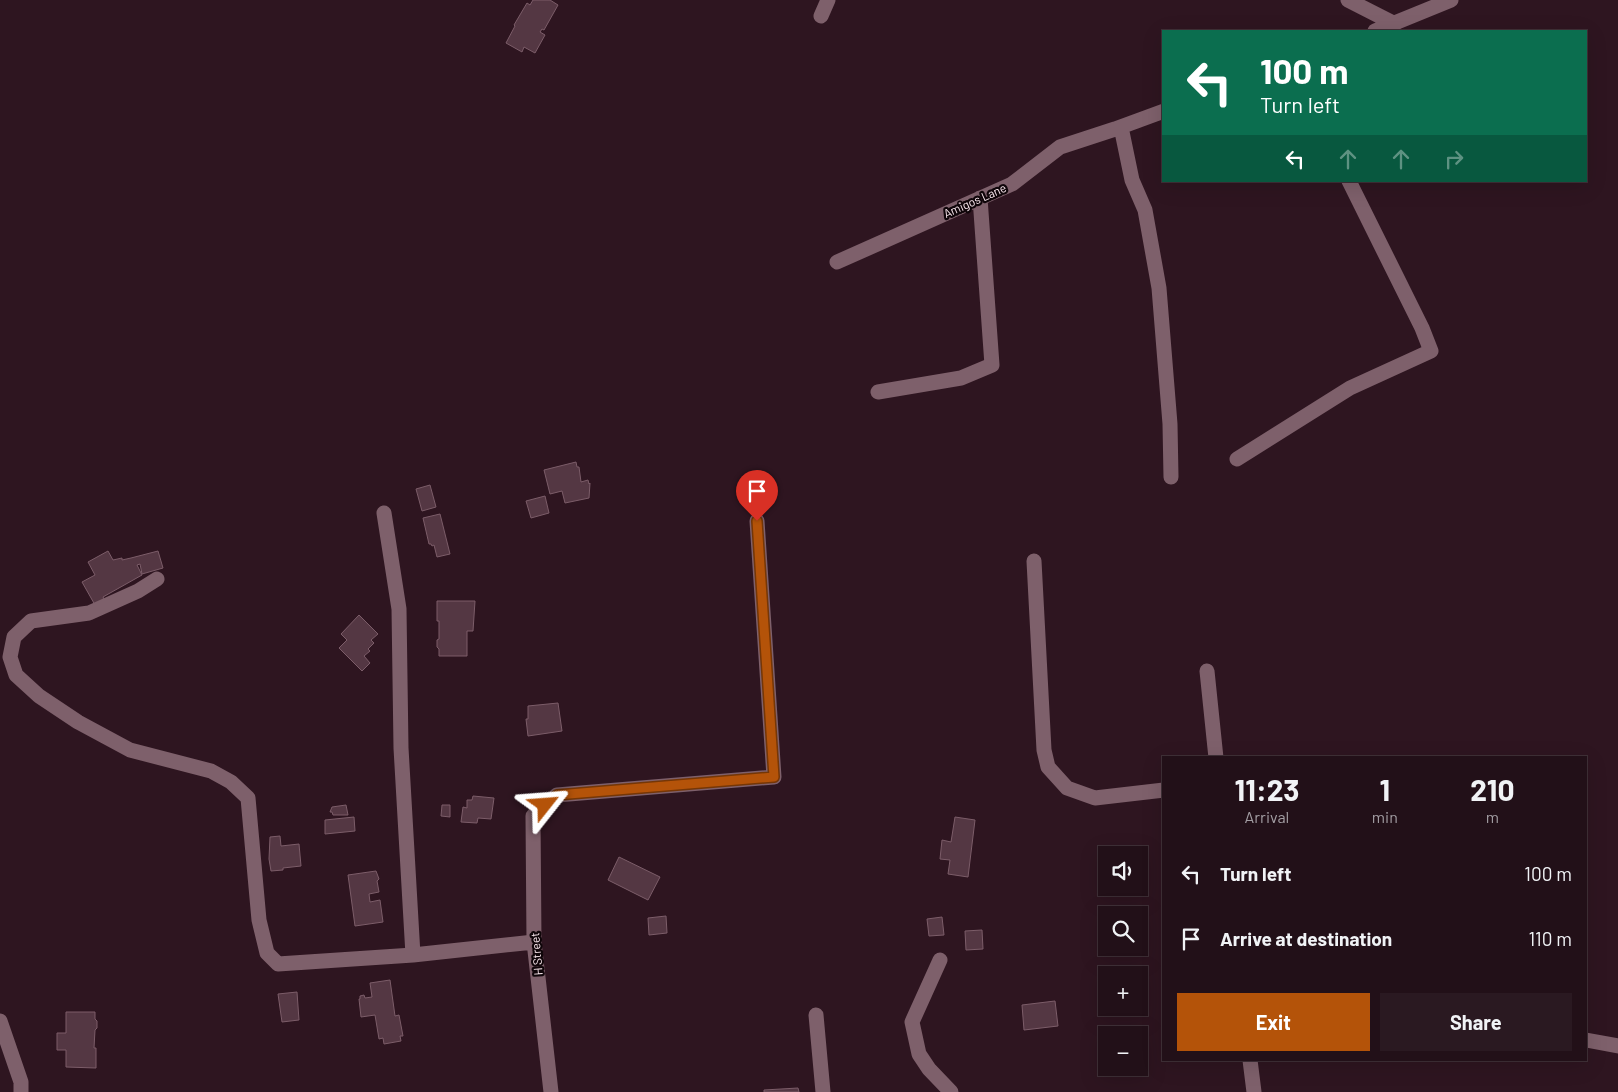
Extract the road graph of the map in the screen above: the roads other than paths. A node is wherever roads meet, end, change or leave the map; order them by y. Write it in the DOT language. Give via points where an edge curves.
graph roads {
  1 [pos="828,0"];
  2 [pos="1348,0"];
  3 [pos="1451,0"];
  4 [pos="821,16"];
  5 [pos="1395,24"];
  6 [pos="1377,30"];
  7 [pos="1162,111"];
  8 [pos="1120,127"];
  9 [pos="1349,182"];
  10 [pos="980,198"];
  11 [pos="837,262"];
  12 [pos="878,392"];
  13 [pos="1237,459"];
  14 [pos="1171,477"];
  15 [pos="384,513"];
  16 [pos="757,521"];
  17 [pos="1034,561"];
  18 [pos="157,579"];
  19 [pos="1207,671"];
  20 [pos="1216,756"];
  21 [pos="1162,790"];
  22 [pos="534,942"];
  23 [pos="413,955"];
  24 [pos="940,960"];
  25 [pos="816,1015"];
  26 [pos="0,1021"];
  27 [pos="1587,1040"];
  28 [pos="1618,1046"];
  29 [pos="1250,1061"];
  30 [pos="21,1092"];
  31 [pos="551,1092"];
  32 [pos="823,1092"];
  33 [pos="951,1092"];
  34 [pos="1254,1092"];
  1 -- 4 [label="street"];
  2 -- 5 [label="street"];
  3 -- 5 [label="street"];
  5 -- 6 [label="street"];
  7 -- 8 [label="street, Amigos Lane"];
  8 -- 10 [label="street, Amigos Lane" via="1060,147 1012,184"];
  8 -- 14 [label="street" via="1132,180 1145,210 1159,288"];
  9 -- 13 [label="street" via="1431,351 1350,388"];
  10 -- 11 [label="street, Amigos Lane"];
  10 -- 12 [label="street" via="992,365 960,378"];
  15 -- 23 [label="street" via="399,609 401,748"];
  16 -- 22 [label="street, H Street" via="774,777 557,795 534,816"];
  17 -- 21 [label="street" via="1044,750 1048,767 1067,788 1095,798"];
  18 -- 23 [label="street" via="88,612 31,621 14,637 10,657 16,674 39,696 113,741 130,750 211,771 231,782 248,798 259,920 266,953 278,964"];
  19 -- 20 [label="street"];
  22 -- 23 [label="street"];
  22 -- 31 [label="street, H Street"];
  24 -- 33 [label="street" via="912,1022 918,1054"];
  25 -- 32 [label="street"];
  26 -- 30 [label="street" via="21,1082"];
  27 -- 28 [label="street"];
  29 -- 34 [label="street"];
}
